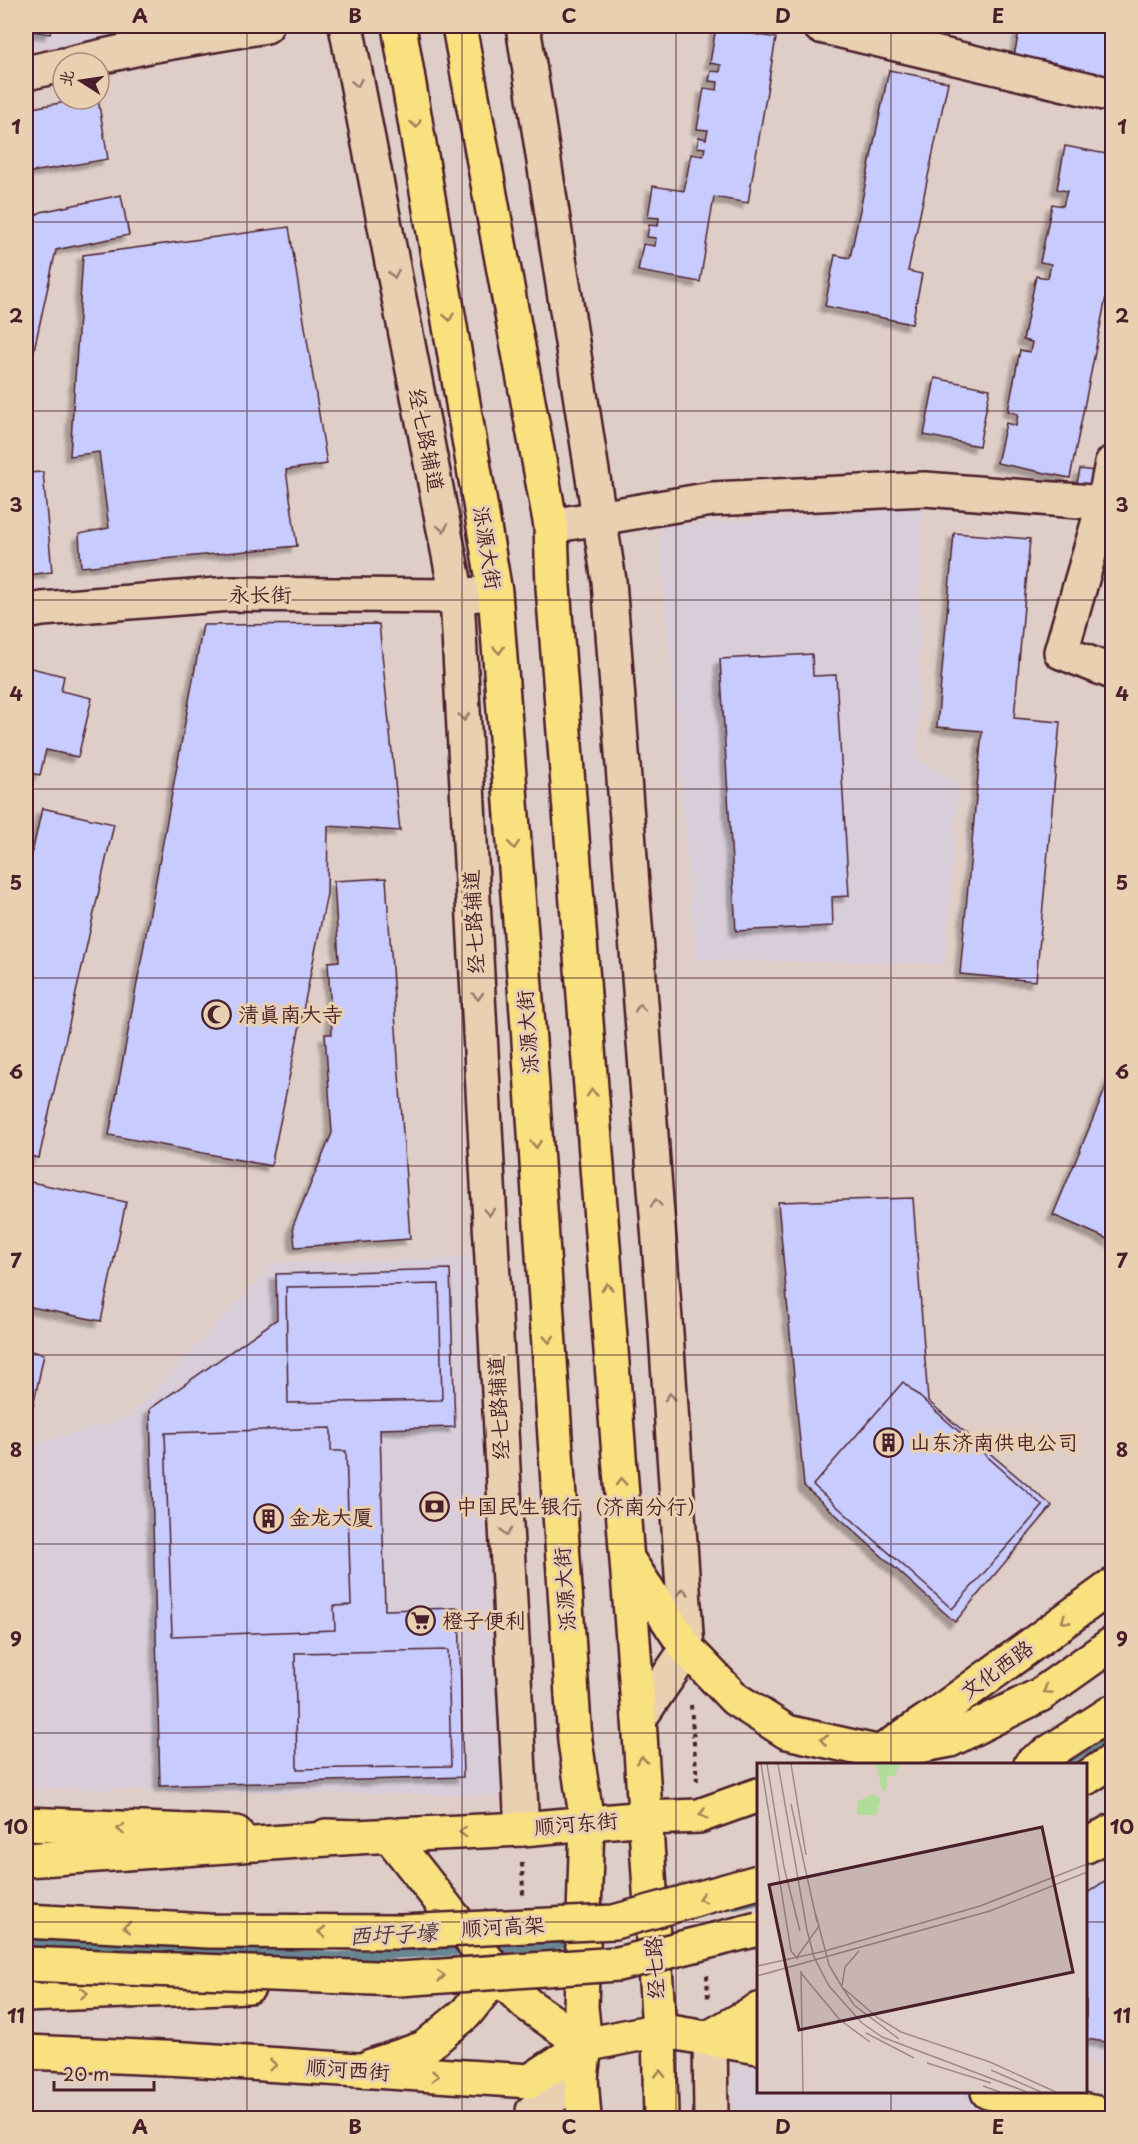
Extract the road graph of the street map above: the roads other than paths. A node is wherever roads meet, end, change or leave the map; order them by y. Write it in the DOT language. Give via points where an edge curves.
graph roads {
  1 [pos="266,26"];
  2 [pos="346,26"];
  3 [pos="399,26"];
  4 [pos="459,26"];
  5 [pos="523,26"];
  6 [pos="819,26"];
  7 [pos="111,54"];
  8 [pos="51,68"];
  9 [pos="26,73"];
  10 [pos="1113,95"];
  11 [pos="1113,463"];
  12 [pos="1104,503"];
  13 [pos="598,518"];
  14 [pos="551,526"];
  15 [pos="495,592"];
  16 [pos="458,596"];
  17 [pos="26,612"];
  18 [pos="1113,672"];
  19 [pos="627,1558"];
  20 [pos="1113,1586"];
  21 [pos="1113,1644"];
  22 [pos="687,1649"];
  23 [pos="1113,1712"];
  24 [pos="639,1719"];
  25 [pos="881,1753"];
  26 [pos="1113,1761"];
  27 [pos="851,1763"];
  28 [pos="1033,1763"];
  29 [pos="1087,1777"];
  30 [pos="757,1797"];
  31 [pos="646,1818"];
  32 [pos="587,1823"];
  33 [pos="26,1824"];
  34 [pos="522,1829"];
  35 [pos="1113,1831"];
  36 [pos="389,1835"];
  37 [pos="356,1836"];
  38 [pos="1087,1845"];
  39 [pos="26,1860"];
  40 [pos="757,1883"];
  41 [pos="26,1921"];
  42 [pos="757,1929"];
  43 [pos="26,1964"];
  44 [pos="491,1965"];
  45 [pos="399,1979"];
  46 [pos="26,1995"];
  47 [pos="757,2011"];
  48 [pos="659,2030"];
  49 [pos="710,2037"];
  50 [pos="585,2045"];
  51 [pos="757,2047"];
  52 [pos="26,2052"];
  53 [pos="356,2071"];
  54 [pos="581,2078"];
  55 [pos="998,2093"];
  56 [pos="1113,2116"];
  57 [pos="533,2118"];
  58 [pos="584,2118"];
  59 [pos="661,2118"];
  60 [pos="711,2118"];
  1 -- 7 [label="street"];
  2 -- 16 [label="street, 经七路辅道, one-way"];
  3 -- 15 [label="main road, 泺源大街, one-way"];
  4 -- 14 [label="main road"];
  5 -- 13 [label="street"];
  6 -- 10 [label="street"];
  8 -- 9 [label="street"];
  11 -- 12 [label="street"];
  12 -- 13 [label="street" via="925,489 712,499"];
  12 -- 18 [label="street" via="1061,652"];
  13 -- 14 [label="street"];
  22 -- 13 [label="street, one-way" via="609,581"];
  19 -- 14 [label="main road, one-way"];
  15 -- 16 [label="street, 永长街"];
  15 -- 32 [label="main road, 泺源大街, one-way" via="575,1741"];
  16 -- 17 [label="street, 永长街" via="230,594"];
  16 -- 34 [label="street, 经七路辅道, one-way"];
  19 -- 22 [label="main road"];
  19 -- 24 [label="main road"];
  20 -- 25 [label="main road, 文化西路, one-way"];
  21 -- 25 [label="main road, one-way" via="1040,1695 950,1740"];
  22 -- 24 [label="street"];
  25 -- 22 [label="main road, one-way" via="787,1732 735,1699"];
  23 -- 28 [label="main road"];
  31 -- 24 [label="main road, one-way"];
  25 -- 27 [label="main road"];
  26 -- 29 [label="main road"];
  30 -- 31 [label="main road, 顺河东街, one-way" via="699,1816"];
  31 -- 32 [label="main road, 顺河东街"];
  31 -- 48 [label="main road, 经七路, bridge"];
  32 -- 34 [label="main road, 顺河东街"];
  32 -- 50 [label="main road, 泺源大街, bridge" via="581,2007"];
  37 -- 33 [label="main road, 顺河东街, one-way"];
  34 -- 36 [label="main road, 顺河东街, one-way"];
  35 -- 38 [label="main road"];
  36 -- 37 [label="main road, 顺河东街"];
  36 -- 44 [label="main road"];
  37 -- 39 [label="main road"];
  40 -- 41 [label="main road, 顺河高架, one-way, bridge" via="614,1922 402,1932 207,1931"];
  45 -- 42 [label="main road, 顺河高架, one-way, bridge" via="618,1964"];
  43 -- 45 [label="main road, 顺河高架, bridge"];
  44 -- 50 [label="main road" via="527,2004"];
  44 -- 53 [label="main road" via="486,1988 466,2013 424,2048"];
  46 -- 45 [label="main road, one-way, bridge"];
  47 -- 49 [label="main road"];
  48 -- 49 [label="main road, 顺河西街"];
  48 -- 50 [label="main road, 顺河西街"];
  59 -- 48 [label="main road, 经七路, one-way"];
  49 -- 51 [label="main road, 顺河西街"];
  49 -- 60 [label="street"];
  53 -- 50 [label="main road, 顺河西街, one-way" via="530,2081"];
  50 -- 54 [label="main road"];
  52 -- 53 [label="main road, 顺河西街, one-way"];
  54 -- 57 [label="street" via="533,2111"];
  54 -- 58 [label="main road"];
  55 -- 56 [label="main road"];
}
